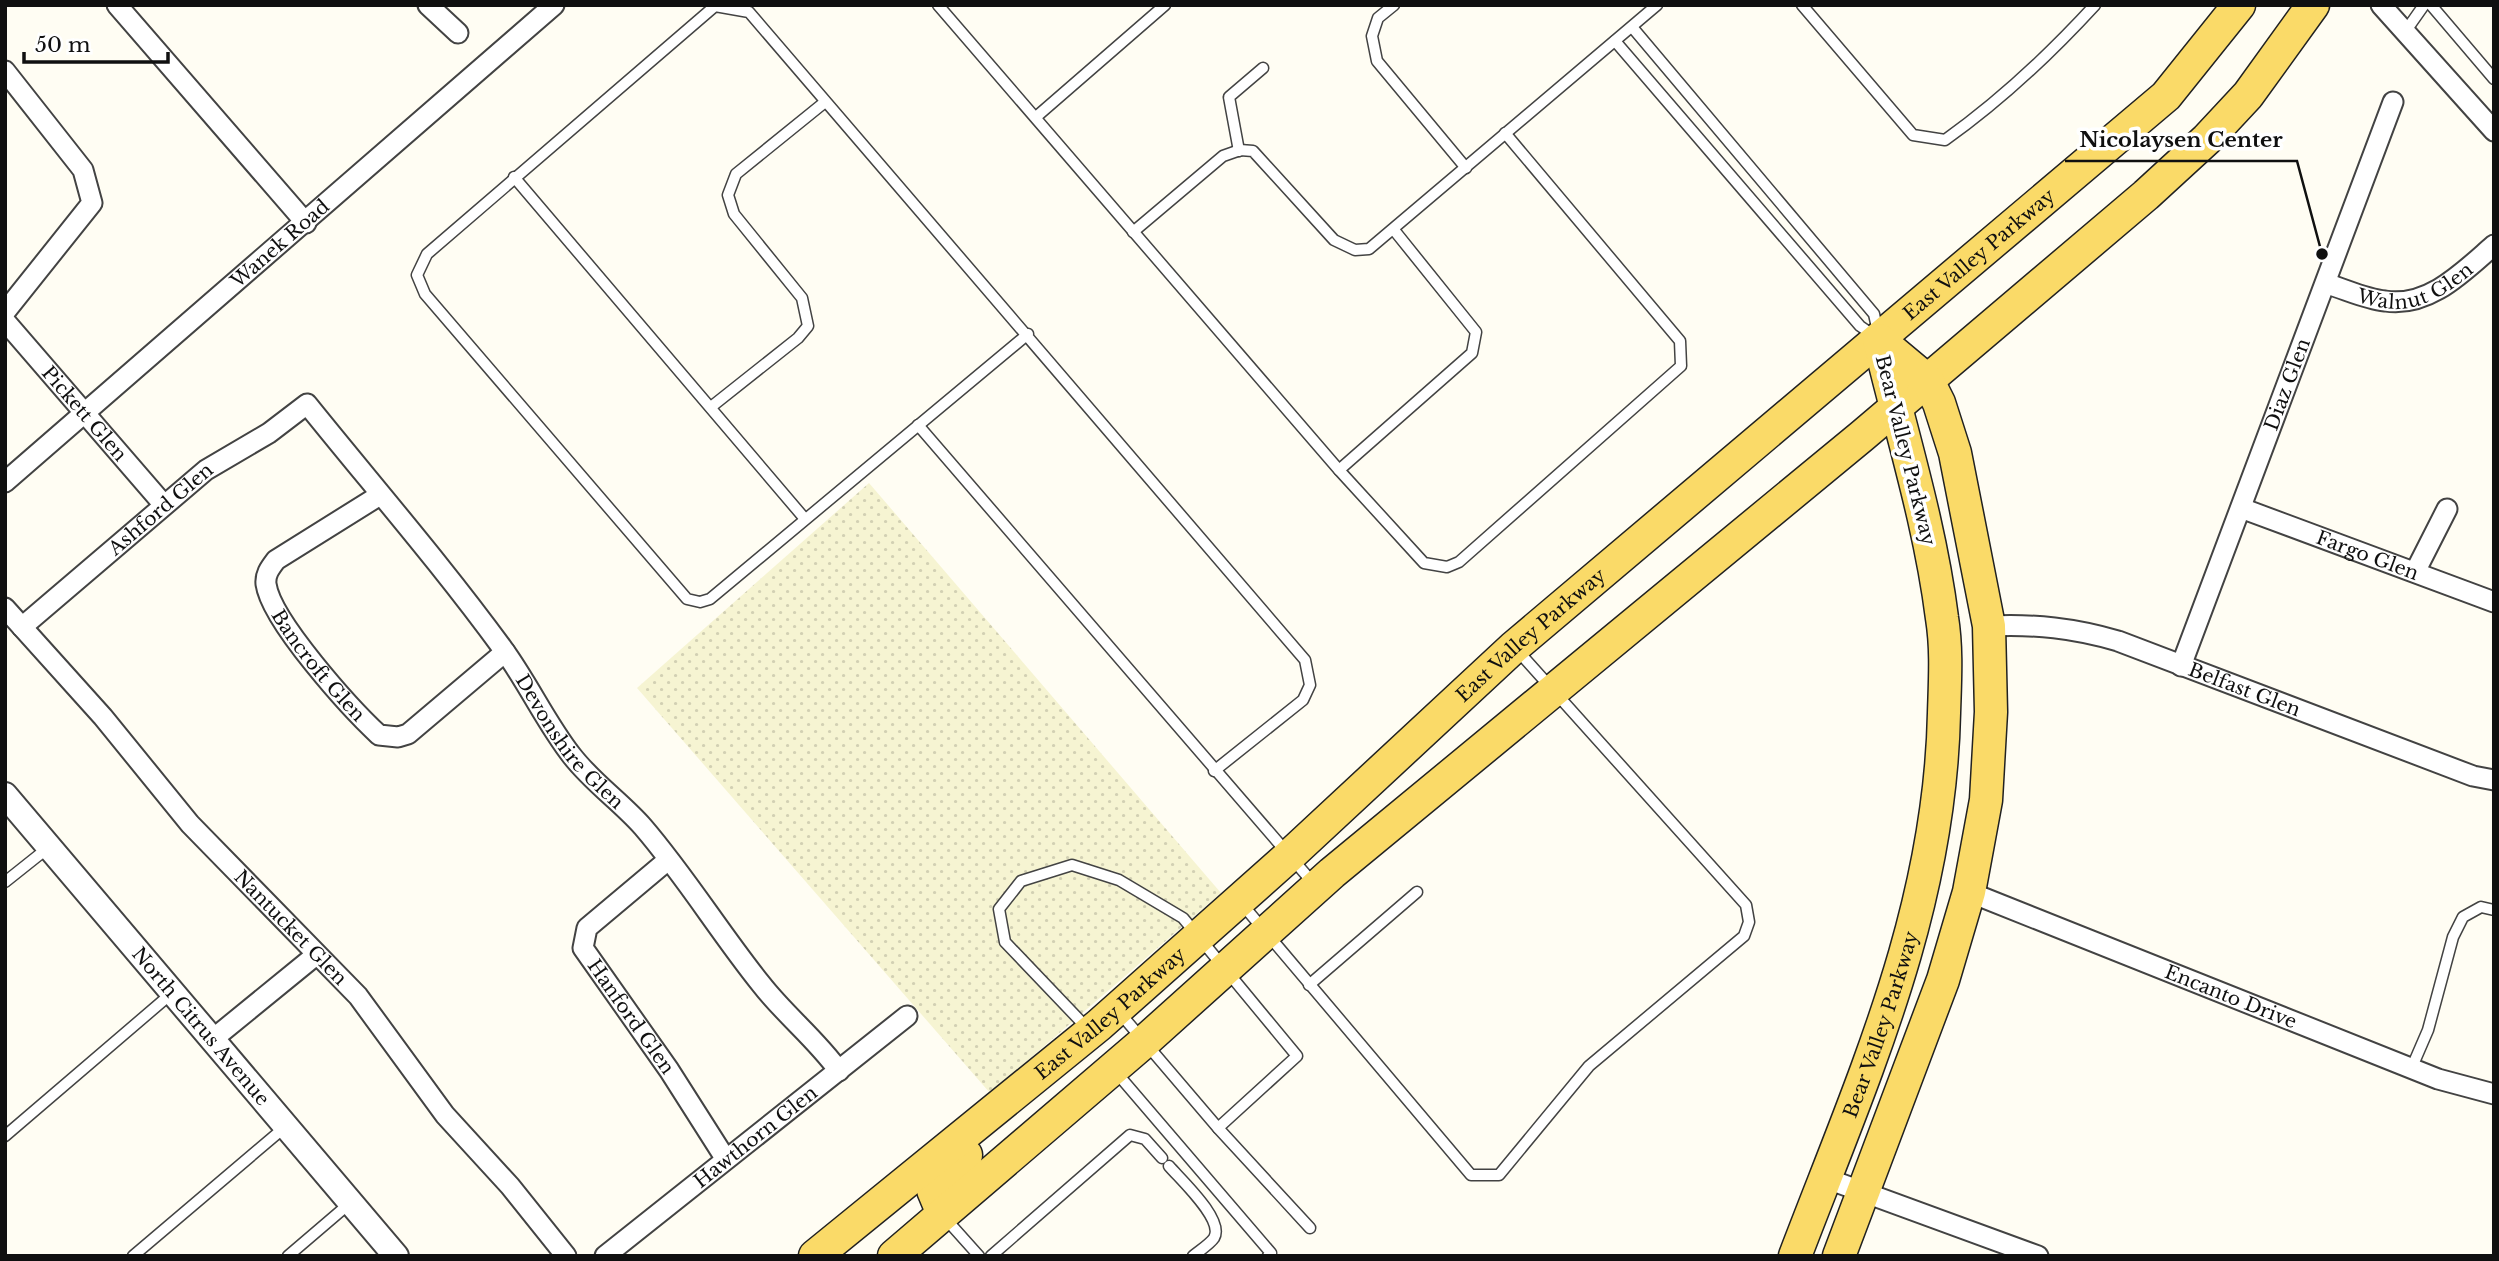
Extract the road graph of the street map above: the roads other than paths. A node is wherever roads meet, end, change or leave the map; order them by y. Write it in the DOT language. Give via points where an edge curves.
graph roads {
  1 [pos="117,5"];
  2 [pos="428,5"];
  3 [pos="554,5"];
  4 [pos="938,5"];
  5 [pos="1165,5"];
  6 [pos="1394,5"];
  7 [pos="1657,5"];
  8 [pos="1802,5"];
  9 [pos="2095,5"];
  10 [pos="2239,5"];
  11 [pos="2314,5"];
  12 [pos="2381,5"];
  13 [pos="2424,5"];
  14 [pos="2431,5"];
  15 [pos="1632,27"];
  16 [pos="2405,32"];
  17 [pos="458,33"];
  18 [pos="1615,41"];
  19 [pos="1262,68"];
  20 [pos="5,71"];
  21 [pos="2494,79"];
  22 [pos="825,102"];
  23 [pos="2393,102"];
  24 [pos="1036,117"];
  25 [pos="2494,131"];
  26 [pos="1505,134"];
  27 [pos="1724,138"];
  28 [pos="1239,151"];
  29 [pos="1709,151"];
  30 [pos="1466,167"];
  31 [pos="514,177"];
  32 [pos="1796,222"];
  33 [pos="306,223"];
  34 [pos="1395,230"];
  35 [pos="1133,232"];
  36 [pos="1781,234"];
  37 [pos="2494,244"];
  38 [pos="2327,284"];
  39 [pos="5,312"];
  40 [pos="5,321"];
  41 [pos="1028,334"];
  42 [pos="1879,340"];
  43 [pos="1928,381"];
  44 [pos="307,404"];
  45 [pos="711,407"];
  46 [pos="1895,408"];
  47 [pos="84,413"];
  48 [pos="918,425"];
  49 [pos="1339,470"];
  50 [pos="5,482"];
  51 [pos="380,495"];
  52 [pos="164,505"];
  53 [pos="2241,508"];
  54 [pos="2447,509"];
  55 [pos="805,519"];
  56 [pos="2415,572"];
  57 [pos="2494,602"];
  58 [pos="5,608"];
  59 [pos="22,626"];
  60 [pos="1989,626"];
  61 [pos="1514,647"];
  62 [pos="505,652"];
  63 [pos="2181,666"];
  64 [pos="1555,692"];
  65 [pos="1214,771"];
  66 [pos="2494,780"];
  67 [pos="5,795"];
  68 [pos="49,847"];
  69 [pos="1288,857"];
  70 [pos="668,860"];
  71 [pos="5,882"];
  72 [pos="1316,887"];
  73 [pos="1417,892"];
  74 [pos="1969,892"];
  75 [pos="1239,901"];
  76 [pos="2494,910"];
  77 [pos="1265,932"];
  78 [pos="1198,936"];
  79 [pos="316,955"];
  80 [pos="1224,968"];
  81 [pos="1308,985"];
  82 [pos="172,993"];
  83 [pos="1116,1009"];
  84 [pos="906,1016"];
  85 [pos="1090,1030"];
  86 [pos="213,1039"];
  87 [pos="1144,1042"];
  88 [pos="2412,1067"];
  89 [pos="1112,1068"];
  90 [pos="839,1071"];
  91 [pos="2494,1094"];
  92 [pos="1002,1103"];
  93 [pos="286,1126"];
  94 [pos="1218,1128"];
  95 [pos="5,1136"];
  96 [pos="725,1158"];
  97 [pos="1825,1178"];
  98 [pos="1863,1192"];
  99 [pos="351,1203"];
  100 [pos="943,1214"];
  101 [pos="1310,1228"];
  102 [pos="1271,1255"];
  103 [pos="133,1256"];
  104 [pos="288,1256"];
  105 [pos="396,1256"];
  106 [pos="566,1256"];
  107 [pos="605,1256"];
  108 [pos="815,1256"];
  109 [pos="894,1256"];
  110 [pos="979,1256"];
  111 [pos="991,1256"];
  112 [pos="1193,1256"];
  113 [pos="1795,1256"];
  114 [pos="1839,1256"];
  115 [pos="2038,1256"];
  1 -- 33 [label="street"];
  2 -- 17 [label="street"];
  3 -- 33 [label="street, Wanek Road"];
  4 -- 24 [label="lane"];
  5 -- 24 [label="lane"];
  6 -- 30 [label="lane" via="1378,18 1372,36 1377,61"];
  7 -- 15 [label="lane"];
  8 -- 9 [label="lane" via="1913,135 1945,140 1985,112"];
  10 -- 42 [label="main road, East Valley Parkway" via="2166,96"];
  11 -- 43 [label="main road" via="2248,95 2207,139"];
  12 -- 16 [label="street"];
  13 -- 16 [label="lane"];
  14 -- 21 [label="lane"];
  15 -- 18 [label="lane"];
  15 -- 27 [label="lane"];
  16 -- 25 [label="street"];
  18 -- 26 [label="lane"];
  18 -- 29 [label="lane"];
  19 -- 28 [label="lane" via="1229,97"];
  20 -- 39 [label="street" via="83,170 92,203"];
  22 -- 31 [label="lane" via="749,12 715,6"];
  22 -- 41 [label="lane"];
  22 -- 45 [label="lane" via="736,174 728,195 734,214 802,298 808,326"];
  23 -- 38 [label="street, Diaz Glen"];
  24 -- 35 [label="lane"];
  26 -- 30 [label="lane"];
  26 -- 49 [label="lane" via="1680,341 1681,366 1459,562 1447,567 1424,563"];
  27 -- 29 [label="lane"];
  27 -- 32 [label="lane"];
  28 -- 34 [label="lane" via="1253,151 1334,240 1355,250 1369,249"];
  28 -- 35 [label="lane" via="1223,156"];
  29 -- 36 [label="lane"];
  30 -- 34 [label="lane"];
  31 -- 45 [label="lane"];
  31 -- 55 [label="lane" via="427,254 417,275 434,304 687,599 710,599"];
  32 -- 36 [label="lane"];
  32 -- 42 [label="lane" via="1874,314"];
  33 -- 47 [label="street, Wanek Road"];
  34 -- 49 [label="lane" via="1476,332 1472,353"];
  35 -- 49 [label="lane"];
  36 -- 42 [label="lane" via="1860,326"];
  37 -- 38 [label="street, Walnut Glen" via="2429,295 2386,302"];
  38 -- 53 [label="street, Diaz Glen"];
  40 -- 47 [label="street, Pickett Glen"];
  41 -- 48 [label="lane"];
  41 -- 65 [label="lane" via="1305,660 1310,685 1303,700"];
  42 -- 43 [label="main road, Bear Valley Parkway"];
  42 -- 46 [label="main road, Bear Valley Parkway"];
  42 -- 61 [label="main road, East Valley Parkway"];
  43 -- 46 [label="main road"];
  43 -- 60 [label="main road, Bear Valley Parkway" via="1955,453"];
  44 -- 51 [label="street, Devonshire Glen"];
  44 -- 52 [label="street, Ashford Glen" via="270,433 206,470"];
  45 -- 55 [label="lane"];
  46 -- 64 [label="main road"];
  46 -- 97 [label="main road, Bear Valley Parkway" via="1926,522 1943,620 1943,758 1928,871 1909,950"];
  47 -- 50 [label="street, Wanek Road"];
  47 -- 52 [label="street, Pickett Glen"];
  48 -- 55 [label="lane"];
  48 -- 65 [label="lane"];
  51 -- 62 [label="street, Devonshire Glen" via="438,562"];
  51 -- 62 [label="street, Bancroft Glen" via="275,560 267,571 273,606 314,662 379,735 398,737 408,734"];
  52 -- 59 [label="street, Ashford Glen"];
  53 -- 56 [label="street, Fargo Glen"];
  53 -- 63 [label="street, Diaz Glen"];
  54 -- 56 [label="street"];
  56 -- 57 [label="street, Fargo Glen"];
  58 -- 59 [label="street, Nantucket Glen"];
  59 -- 79 [label="street, Nantucket Glen" via="190,824"];
  60 -- 63 [label="street, Belfast Glen" via="2037,624 2078,629"];
  60 -- 74 [label="main road, Bear Valley Parkway" via="1986,800"];
  61 -- 64 [label="lane"];
  61 -- 69 [label="main road, East Valley Parkway"];
  62 -- 70 [label="street, Devonshire Glen" via="570,755 642,826"];
  63 -- 66 [label="street, Belfast Glen"];
  64 -- 72 [label="main road"];
  64 -- 81 [label="lane" via="1746,905 1749,922 1744,936 1589,1066 1499,1175 1471,1175"];
  65 -- 69 [label="lane"];
  67 -- 68 [label="street, North Citrus Avenue"];
  68 -- 71 [label="lane"];
  68 -- 82 [label="street, North Citrus Avenue"];
  69 -- 72 [label="lane"];
  69 -- 75 [label="main road, East Valley Parkway"];
  70 -- 90 [label="street, Devonshire Glen" via="778,1006 822,1047"];
  70 -- 96 [label="street, Hanford Glen" via="587,928 583,948"];
  72 -- 77 [label="main road"];
  73 -- 81 [label="lane"];
  74 -- 88 [label="street, Encanto Drive"];
  74 -- 98 [label="main road, Bear Valley Parkway" via="1943,980"];
  75 -- 77 [label="lane"];
  75 -- 78 [label="main road, East Valley Parkway"];
  76 -- 88 [label="lane" via="2481,907 2463,917"];
  77 -- 80 [label="main road"];
  77 -- 81 [label="lane"];
  78 -- 80 [label="lane"];
  78 -- 83 [label="main road, East Valley Parkway"];
  78 -- 85 [label="lane" via="1183,918 1119,880 1072,865 1021,881 999,909 1004,942"];
  79 -- 86 [label="street"];
  79 -- 106 [label="street, Nantucket Glen" via="358,996 445,1115"];
  80 -- 87 [label="main road"];
  80 -- 94 [label="lane" via="1297,1056"];
  82 -- 86 [label="street, North Citrus Avenue"];
  82 -- 95 [label="lane"];
  83 -- 85 [label="main road, East Valley Parkway"];
  83 -- 87 [label="lane"];
  84 -- 90 [label="street, Hawthorn Glen"];
  85 -- 92 [label="main road, East Valley Parkway"];
  86 -- 93 [label="street, North Citrus Avenue"];
  87 -- 89 [label="main road"];
  87 -- 94 [label="lane"];
  88 -- 91 [label="street, Encanto Drive"];
  89 -- 100 [label="main road"];
  89 -- 102 [label="lane"];
  90 -- 96 [label="street, Hawthorn Glen"];
  92 -- 100 [label="main road" via="990,1133 933,1190"];
  92 -- 108 [label="main road, East Valley Parkway"];
  93 -- 99 [label="street, North Citrus Avenue"];
  93 -- 103 [label="lane"];
  94 -- 101 [label="lane"];
  96 -- 107 [label="street, Hawthorn Glen"];
  97 -- 98 [label="street"];
  97 -- 113 [label="main road, Bear Valley Parkway"];
  98 -- 114 [label="main road, Bear Valley Parkway"];
  98 -- 115 [label="street"];
  99 -- 104 [label="lane"];
  99 -- 105 [label="street, North Citrus Avenue"];
  100 -- 109 [label="main road"];
  100 -- 110 [label="lane"];
  111 -- 112 [label="lane" via="1130,1135 1145,1139 1212,1214 1217,1228 1214,1238"];
}
